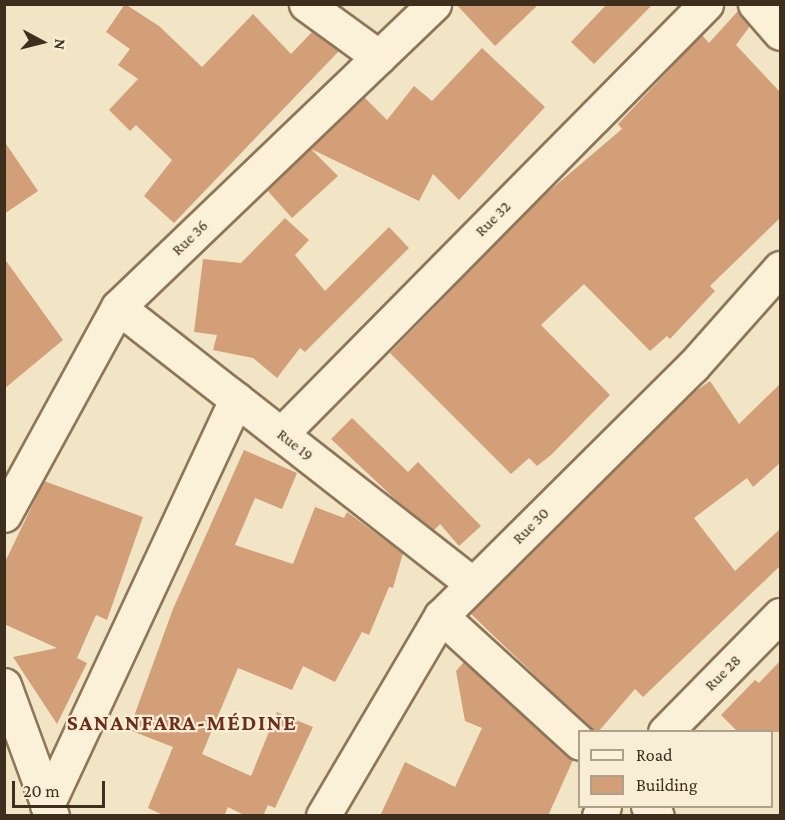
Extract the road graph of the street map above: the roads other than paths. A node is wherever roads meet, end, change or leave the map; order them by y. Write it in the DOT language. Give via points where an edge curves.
graph roads {
  1 [pos="306,4"];
  2 [pos="434,4"];
  3 [pos="706,4"];
  4 [pos="755,4"];
  5 [pos="780,33"];
  6 [pos="379,57"];
  7 [pos="780,268"];
  8 [pos="118,307"];
  9 [pos="236,399"];
  10 [pos="281,434"];
  11 [pos="4,515"];
  12 [pos="473,584"];
  13 [pos="780,615"];
  14 [pos="441,616"];
  15 [pos="4,685"];
  16 [pos="666,730"];
  17 [pos="578,742"];
  18 [pos="49,810"];
  19 [pos="323,816"];
  1 -- 6 [label="street"];
  2 -- 6 [label="street, Rue 36"];
  3 -- 10 [label="street, Rue 32"];
  4 -- 5 [label="street"];
  6 -- 8 [label="street, Rue 36"];
  7 -- 12 [label="street, Rue 30" via="693,366"];
  8 -- 9 [label="street, Rue 19"];
  8 -- 11 [label="street, Rue 36"];
  9 -- 10 [label="street, Rue 19"];
  9 -- 18 [label="street"];
  10 -- 12 [label="street, Rue 19"];
  12 -- 14 [label="street, Rue 30"];
  13 -- 16 [label="street, Rue 28"];
  14 -- 17 [label="street"];
  14 -- 19 [label="street, Rue 30"];
  15 -- 18 [label="street"];
}
